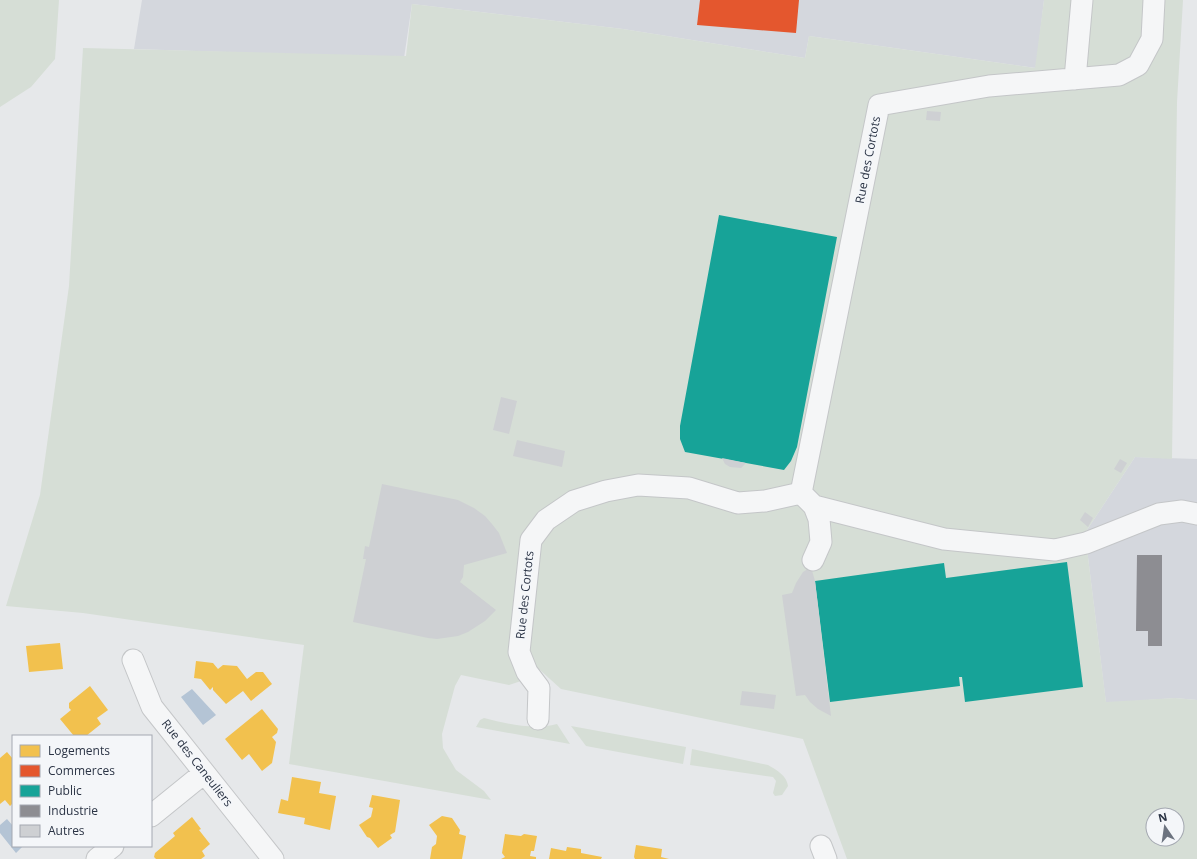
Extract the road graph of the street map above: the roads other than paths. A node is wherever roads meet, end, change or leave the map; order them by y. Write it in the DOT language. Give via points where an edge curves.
graph roads {
  1 [pos="1082,0"];
  2 [pos="1154,0"];
  3 [pos="1075,79"];
  4 [pos="808,499"];
  5 [pos="1197,514"];
  6 [pos="813,560"];
  7 [pos="133,660"];
  8 [pos="538,719"];
  9 [pos="204,773"];
  10 [pos="152,815"];
  11 [pos="112,847"];
  12 [pos="97,859"];
  13 [pos="273,859"];
  1 -- 3 [label="street"];
  2 -- 3 [label="street, Rue des Cortots" via="1152,39 1138,64 1119,75"];
  3 -- 4 [label="street, Rue des Cortots" via="989,86 879,105"];
  4 -- 5 [label="street" via="944,540 1055,550 1086,543 1159,514 1182,511"];
  4 -- 6 [label="street, Rue des Cortots" via="819,519 821,542"];
  4 -- 8 [label="street, Rue des Cortots" via="738,503 689,488 638,485 574,501 546,520 531,540 519,652 527,672 539,688"];
  7 -- 9 [label="street, Rue des Caneuliers" via="152,707"];
  9 -- 10 [label="street"];
  9 -- 13 [label="street, Rue des Caneuliers"];
  11 -- 12 [label="street"];
}
